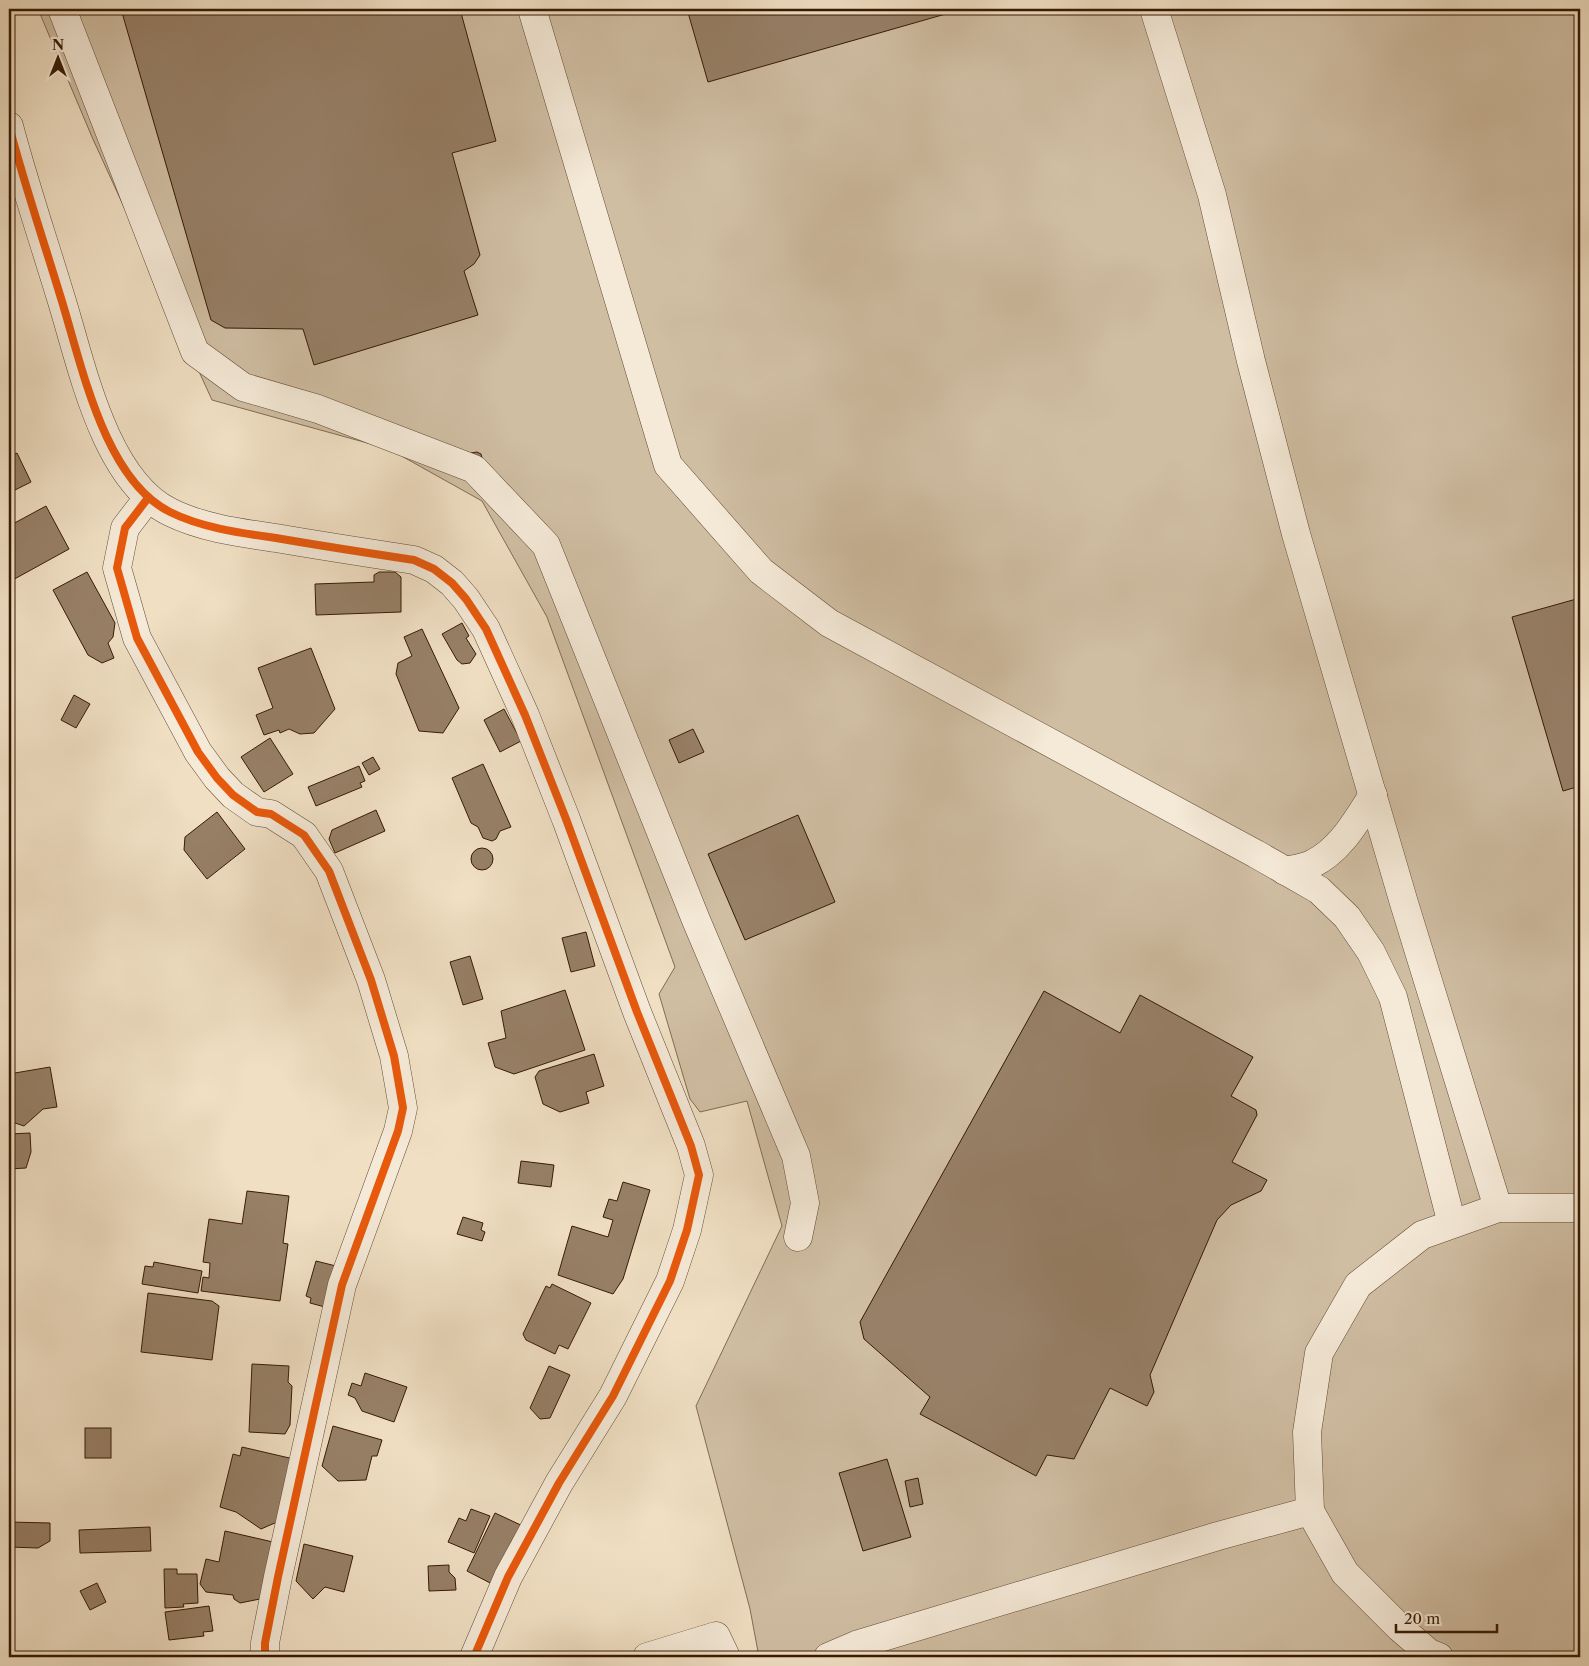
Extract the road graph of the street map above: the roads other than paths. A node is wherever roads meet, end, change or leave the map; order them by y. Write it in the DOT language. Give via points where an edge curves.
graph roads {
  1 [pos="62,9"];
  2 [pos="532,9"];
  3 [pos="1154,9"];
  4 [pos="9,126"];
  5 [pos="148,498"];
  6 [pos="1373,795"];
  7 [pos="1285,871"];
  8 [pos="1498,1208"];
  9 [pos="1580,1208"];
  10 [pos="1452,1224"];
  11 [pos="798,1238"];
  12 [pos="1310,1511"];
  13 [pos="1432,1656"];
  14 [pos="265,1657"];
  15 [pos="474,1657"];
  16 [pos="647,1657"];
  17 [pos="726,1657"];
  18 [pos="828,1657"];
  1 -- 11 [label="street" via="195,352 243,387 318,409 474,468 546,545 696,920 796,1156 805,1203"];
  2 -- 7 [label="street" via="668,465 674,472 761,571 829,623"];
  3 -- 6 [label="street" via="1212,195 1296,534"];
  4 -- 5 [label="street" via="30,206 91,398 125,470"];
  5 -- 14 [label="street" via="125,528 117,568 137,638 198,752 217,778 257,812 271,814 304,835 329,871 371,980 394,1056 403,1108 398,1131 342,1285 278,1576"];
  5 -- 15 [label="street" via="194,522 414,560 434,569 466,599 486,629 525,715 691,1146 699,1175 687,1230 670,1282 612,1396 559,1483 508,1577"];
  6 -- 7 [label="street" via="1338,845 1312,864"];
  6 -- 8 [label="street"];
  7 -- 10 [label="street" via="1319,890 1348,917 1371,952 1393,997"];
  8 -- 9 [label="street"];
  8 -- 10 [label="street"];
  10 -- 12 [label="street" via="1422,1235 1358,1285 1319,1353 1307,1432"];
  12 -- 13 [label="street" via="1345,1573"];
  12 -- 18 [label="street" via="856,1645"];
  16 -- 17 [label="street" via="716,1636"];
}
